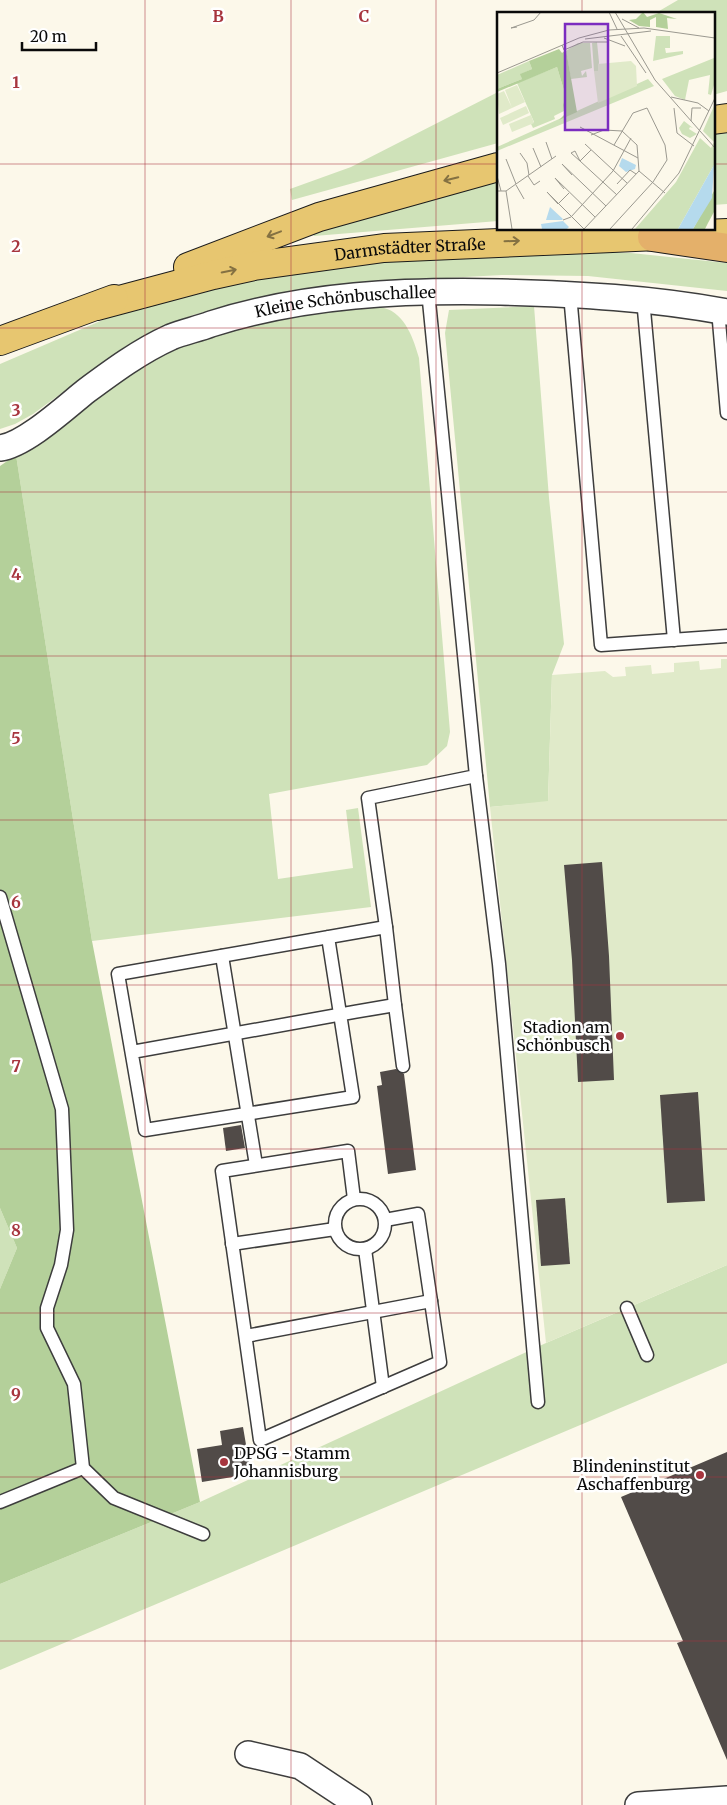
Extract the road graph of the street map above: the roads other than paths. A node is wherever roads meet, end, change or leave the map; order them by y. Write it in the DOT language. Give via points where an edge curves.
graph roads {
  1 [pos="727,118"];
  2 [pos="714,120"];
  3 [pos="497,167"];
  4 [pos="727,233"];
  5 [pos="652,236"];
  6 [pos="727,248"];
  7 [pos="428,291"];
  8 [pos="570,294"];
  9 [pos="644,299"];
  10 [pos="97,306"];
  11 [pos="723,311"];
  12 [pos="0,341"];
  13 [pos="727,414"];
  14 [pos="0,448"];
  15 [pos="727,636"];
  16 [pos="674,640"];
  17 [pos="476,776"];
  18 [pos="0,898"];
  19 [pos="386,927"];
  20 [pos="328,937"];
  21 [pos="222,956"];
  22 [pos="395,1005"];
  23 [pos="340,1014"];
  24 [pos="234,1033"];
  25 [pos="132,1052"];
  26 [pos="403,1066"];
  27 [pos="248,1114"];
  28 [pos="256,1165"];
  29 [pos="354,1199"];
  30 [pos="385,1220"];
  31 [pos="335,1229"];
  32 [pos="232,1244"];
  33 [pos="364,1249"];
  34 [pos="431,1301"];
  35 [pos="627,1308"];
  36 [pos="373,1312"];
  37 [pos="246,1336"];
  38 [pos="647,1355"];
  39 [pos="383,1387"];
  40 [pos="538,1402"];
  41 [pos="83,1468"];
  42 [pos="0,1502"];
  43 [pos="203,1534"];
  44 [pos="248,1754"];
  45 [pos="727,1800"];
  46 [pos="359,1805"];
  47 [pos="638,1805"];
  1 -- 2 [label="main road"];
  3 -- 10 [label="main road, Darmstädter Straße, one-way" via="319,216"];
  4 -- 5 [label="main road, Darmstädter Straße"];
  5 -- 6 [label="highway"];
  10 -- 5 [label="main road, Darmstädter Straße, one-way" via="213,274 384,248"];
  7 -- 8 [label="street, Kleine Schönbuschallee"];
  7 -- 14 [label="street, Kleine Schönbuschallee" via="295,303 171,337 115,370 36,430"];
  7 -- 17 [label="lane"];
  8 -- 9 [label="street, Kleine Schönbuschallee"];
  8 -- 16 [label="lane" via="601,645"];
  9 -- 11 [label="street, Kleine Schönbuschallee"];
  9 -- 16 [label="lane"];
  10 -- 12 [label="main road, Darmstädter Straße"];
  11 -- 13 [label="lane"];
  15 -- 16 [label="lane"];
  17 -- 19 [label="lane" via="368,798"];
  17 -- 40 [label="lane" via="499,964"];
  18 -- 41 [label="lane" via="62,1108 67,1230 47,1308 46,1328 74,1384"];
  19 -- 20 [label="lane"];
  19 -- 22 [label="lane"];
  20 -- 21 [label="lane"];
  20 -- 23 [label="lane"];
  21 -- 24 [label="lane"];
  21 -- 25 [label="lane" via="118,974"];
  22 -- 23 [label="lane"];
  22 -- 26 [label="lane"];
  23 -- 24 [label="lane"];
  23 -- 27 [label="lane" via="353,1097"];
  24 -- 25 [label="lane"];
  24 -- 27 [label="lane"];
  25 -- 27 [label="lane" via="145,1130"];
  27 -- 28 [label="lane"];
  28 -- 29 [label="lane" via="348,1151"];
  28 -- 32 [label="lane" via="222,1171"];
  29 -- 30 [label="lane" via="374,1202"];
  29 -- 31 [label="lane" via="340,1208 335,1218"];
  30 -- 33 [label="lane" via="382,1236"];
  30 -- 34 [label="lane" via="418,1214"];
  31 -- 32 [label="lane"];
  31 -- 33 [label="lane" via="342,1243 354,1249"];
  32 -- 37 [label="lane"];
  33 -- 36 [label="lane"];
  34 -- 36 [label="lane"];
  34 -- 39 [label="lane" via="440,1362"];
  35 -- 38 [label="lane"];
  36 -- 37 [label="lane"];
  36 -- 39 [label="lane"];
  37 -- 39 [label="lane" via="260,1440"];
  41 -- 42 [label="lane"];
  41 -- 43 [label="lane" via="114,1498"];
  44 -- 46 [label="street" via="300,1766"];
  45 -- 47 [label="street"];
}
